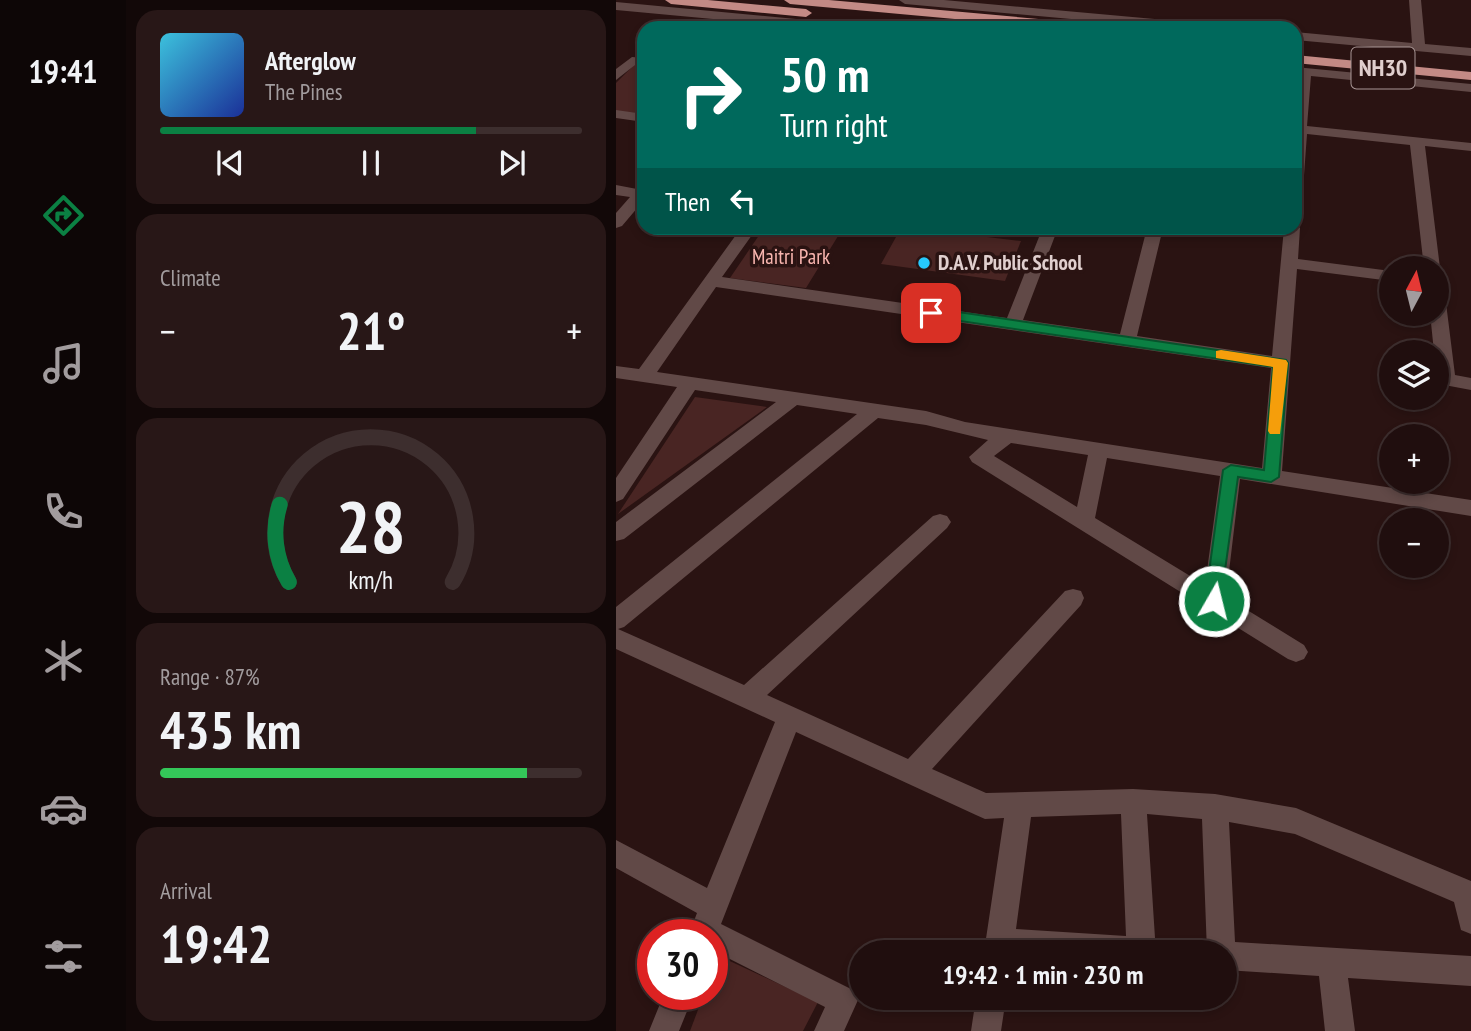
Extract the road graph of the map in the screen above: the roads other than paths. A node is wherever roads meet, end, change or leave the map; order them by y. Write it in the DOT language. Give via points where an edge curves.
graph roads {
  1 [pos="671,0"];
  2 [pos="790,0"];
  3 [pos="905,0"];
  4 [pos="1413,0"];
  5 [pos="942,2"];
  6 [pos="616,6"];
  7 [pos="750,21"];
  8 [pos="892,21"];
  9 [pos="1018,21"];
  10 [pos="1138,21"];
  11 [pos="1302,37"];
  12 [pos="1419,47"];
  13 [pos="1302,48"];
  14 [pos="1471,52"];
  15 [pos="1302,60"];
  16 [pos="637,61"];
  17 [pos="1471,63"];
  18 [pos="1302,71"];
  19 [pos="616,76"];
  20 [pos="1471,76"];
  21 [pos="1471,88"];
  22 [pos="616,114"];
  23 [pos="637,117"];
  24 [pos="1302,129"];
  25 [pos="1416,141"];
  26 [pos="1471,146"];
  27 [pos="616,190"];
  28 [pos="637,192"];
  29 [pos="637,199"];
  30 [pos="616,223"];
  31 [pos="744,235"];
  32 [pos="1047,235"];
  33 [pos="1153,235"];
  34 [pos="1291,235"];
  35 [pos="1431,256"];
  36 [pos="1289,263"];
  37 [pos="1379,274"];
  38 [pos="711,281"];
  39 [pos="1013,324"];
  40 [pos="1440,326"];
  41 [pos="1127,341"];
  42 [pos="1281,363"];
  43 [pos="616,372"];
  44 [pos="644,376"];
  45 [pos="690,383"];
  46 [pos="1471,384"];
  47 [pos="793,399"];
  48 [pos="874,411"];
  49 [pos="1008,435"];
  50 [pos="1099,449"];
  51 [pos="1231,470"];
  52 [pos="1271,477"];
  53 [pos="616,494"];
  54 [pos="1471,508"];
  55 [pos="940,522"];
  56 [pos="1084,522"];
  57 [pos="616,533"];
  58 [pos="1073,598"];
  59 [pos="1214,601"];
  60 [pos="616,620"];
  61 [pos="616,638"];
  62 [pos="1296,652"];
  63 [pos="747,698"];
  64 [pos="789,717"];
  65 [pos="912,773"];
  66 [pos="1132,801"];
  67 [pos="1019,807"];
  68 [pos="1214,807"];
  69 [pos="616,853"];
  70 [pos="1470,903"];
  71 [pos="698,919"];
  72 [pos="712,919"];
  73 [pos="728,938"];
  74 [pos="1000,940"];
  75 [pos="1140,940"];
  76 [pos="1221,940"];
  77 [pos="1237,957"];
  78 [pos="1332,963"];
  79 [pos="1471,971"];
  80 [pos="673,1010"];
  81 [pos="989,1010"];
  82 [pos="664,1031"];
  83 [pos="829,1031"];
  84 [pos="986,1031"];
  85 [pos="1340,1031"];
  1 -- 8 [label="highway"];
  2 -- 9 [label="highway"];
  3 -- 5 [label="street"];
  4 -- 12 [label="street"];
  5 -- 10 [label="street"];
  6 -- 7 [label="street"];
  11 -- 12 [label="street"];
  12 -- 14 [label="street"];
  13 -- 17 [label="highway, NH30"];
  15 -- 20 [label="highway, NH30"];
  16 -- 19 [label="street"];
  18 -- 21 [label="street"];
  22 -- 23 [label="street"];
  24 -- 25 [label="street"];
  25 -- 26 [label="street"];
  25 -- 35 [label="street"];
  27 -- 28 [label="street"];
  29 -- 30 [label="street"];
  31 -- 38 [label="street"];
  32 -- 39 [label="street"];
  33 -- 41 [label="street"];
  34 -- 36 [label="street"];
  36 -- 37 [label="street"];
  36 -- 42 [label="street"];
  38 -- 39 [label="street"];
  38 -- 44 [label="street"];
  39 -- 41 [label="street"];
  40 -- 46 [label="street" via="1446,380"];
  41 -- 42 [label="street"];
  42 -- 52 [label="street"];
  43 -- 44 [label="street"];
  44 -- 45 [label="street"];
  45 -- 47 [label="street"];
  45 -- 53 [label="street"];
  47 -- 48 [label="street"];
  47 -- 57 [label="street"];
  48 -- 49 [label="street"];
  48 -- 60 [label="street"];
  49 -- 50 [label="street"];
  49 -- 56 [label="street" via="979,457"];
  50 -- 51 [label="street"];
  50 -- 56 [label="street"];
  51 -- 52 [label="street"];
  51 -- 59 [label="street"];
  52 -- 54 [label="street"];
  55 -- 63 [label="street"];
  56 -- 59 [label="street"];
  58 -- 65 [label="street"];
  59 -- 62 [label="street"];
  61 -- 63 [label="street"];
  63 -- 64 [label="street"];
  64 -- 65 [label="street"];
  64 -- 72 [label="street"];
  65 -- 67 [label="street" via="985,806"];
  66 -- 67 [label="street"];
  66 -- 68 [label="street"];
  66 -- 75 [label="street"];
  67 -- 74 [label="street"];
  68 -- 70 [label="street" via="1296,821"];
  68 -- 76 [label="street"];
  69 -- 71 [label="street"];
  73 -- 83 [label="street" via="843,1000"];
  77 -- 78 [label="street"];
  78 -- 79 [label="street"];
  78 -- 85 [label="street"];
  80 -- 82 [label="street"];
  81 -- 84 [label="street"];
}
